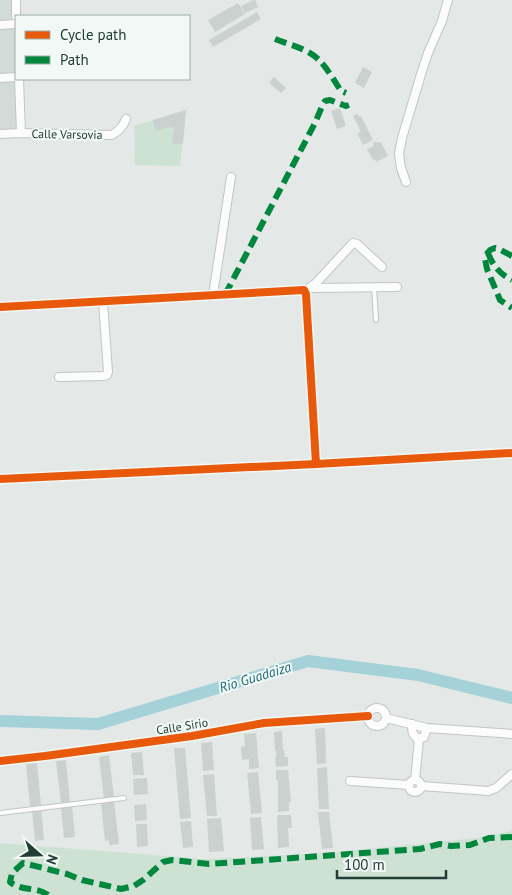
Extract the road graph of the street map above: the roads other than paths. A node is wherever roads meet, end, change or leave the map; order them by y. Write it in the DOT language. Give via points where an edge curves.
graph roads {
  1 [pos="16,0"];
  2 [pos="448,0"];
  3 [pos="16,15"];
  4 [pos="15,24"];
  5 [pos="0,25"];
  6 [pos="0,78"];
  7 [pos="15,78"];
  8 [pos="18,80"];
  9 [pos="126,119"];
  10 [pos="21,133"];
  11 [pos="0,134"];
  12 [pos="231,177"];
  13 [pos="406,182"];
  14 [pos="382,267"];
  15 [pos="374,287"];
  16 [pos="396,287"];
  17 [pos="308,289"];
  18 [pos="213,295"];
  19 [pos="103,302"];
  20 [pos="0,307"];
  21 [pos="376,320"];
  22 [pos="59,377"];
  23 [pos="512,453"];
  24 [pos="316,464"];
  25 [pos="0,479"];
  26 [pos="368,716"];
  27 [pos="386,718"];
  28 [pos="412,724"];
  29 [pos="427,728"];
  30 [pos="512,734"];
  31 [pos="419,739"];
  32 [pos="0,760"];
  33 [pos="512,774"];
  34 [pos="416,780"];
  35 [pos="350,781"];
  36 [pos="409,785"];
  37 [pos="422,786"];
  38 [pos="124,798"];
  39 [pos="0,812"];
  1 -- 3 [label="street"];
  2 -- 13 [label="street" via="402,138 399,154"];
  4 -- 5 [label="street"];
  6 -- 7 [label="street"];
  8 -- 10 [label="street"];
  9 -- 10 [label="street, Calle Varsovia" via="112,135"];
  10 -- 11 [label="street, Calle Varsovia"];
  12 -- 18 [label="street"];
  14 -- 17 [label="street" via="353,243"];
  15 -- 16 [label="street"];
  15 -- 17 [label="street"];
  15 -- 21 [label="lane"];
  17 -- 18 [label="street"];
  17 -- 24 [label="street"];
  18 -- 19 [label="street"];
  19 -- 20 [label="street"];
  19 -- 22 [label="street" via="107,374"];
  23 -- 24 [label="street"];
  24 -- 25 [label="street"];
  26 -- 27 [label="street" via="376,726"];
  26 -- 27 [label="street" via="373,708 378,708 386,713"];
  26 -- 32 [label="street, Calle Sirio" via="264,723 192,736"];
  27 -- 28 [label="street"];
  28 -- 29 [label="street"];
  28 -- 31 [label="street" via="413,734"];
  29 -- 30 [label="street"];
  29 -- 31 [label="street" via="424,737"];
  31 -- 34 [label="street"];
  33 -- 37 [label="street" via="488,791"];
  34 -- 36 [label="street"];
  34 -- 37 [label="street"];
  35 -- 36 [label="street"];
  36 -- 37 [label="street" via="412,792 421,790"];
  38 -- 39 [label="lane"];
}
